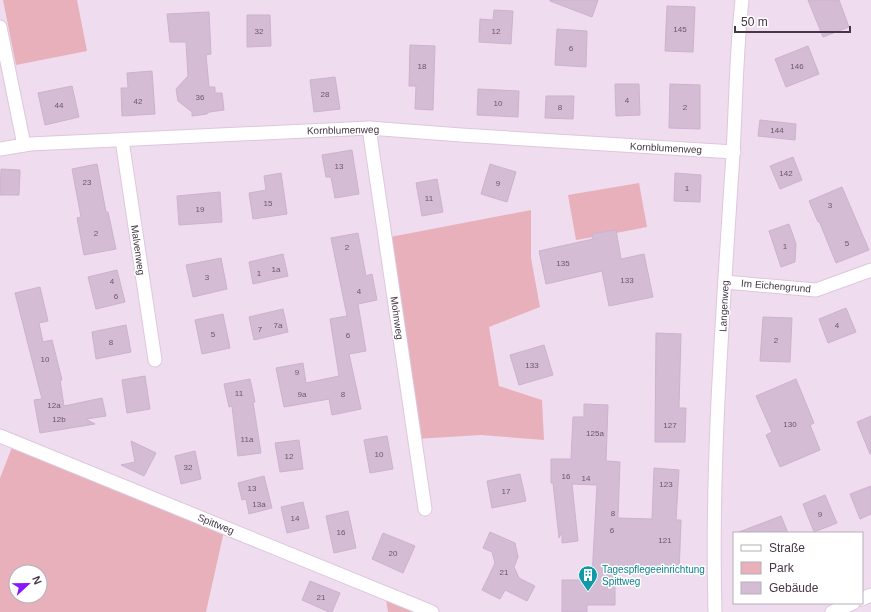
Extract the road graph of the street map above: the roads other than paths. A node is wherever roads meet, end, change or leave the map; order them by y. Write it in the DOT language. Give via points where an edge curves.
graph roads {
  1 [pos="742,0"];
  2 [pos="0,28"];
  3 [pos="368,128"];
  4 [pos="122,140"];
  5 [pos="24,145"];
  6 [pos="0,149"];
  7 [pos="734,152"];
  8 [pos="871,270"];
  9 [pos="725,282"];
  10 [pos="154,360"];
  11 [pos="0,436"];
  12 [pos="425,509"];
  13 [pos="851,604"];
  14 [pos="432,612"];
  15 [pos="715,612"];
  16 [pos="832,612"];
  1 -- 7 [label="street, Langenweg"];
  2 -- 5 [label="street"];
  3 -- 4 [label="street, Kornblumenweg"];
  3 -- 7 [label="street, Kornblumenweg"];
  3 -- 12 [label="street, Mohnweg"];
  4 -- 5 [label="street, Kornblumenweg"];
  4 -- 10 [label="street, Malvenweg"];
  5 -- 6 [label="street, Kornblumenweg"];
  7 -- 9 [label="street, Langenweg"];
  8 -- 9 [label="street, Im Eichengrund" via="816,290"];
  9 -- 15 [label="street, Langenweg" via="714,502"];
  11 -- 14 [label="street, Spittweg"];
  13 -- 16 [label="street"];
}
